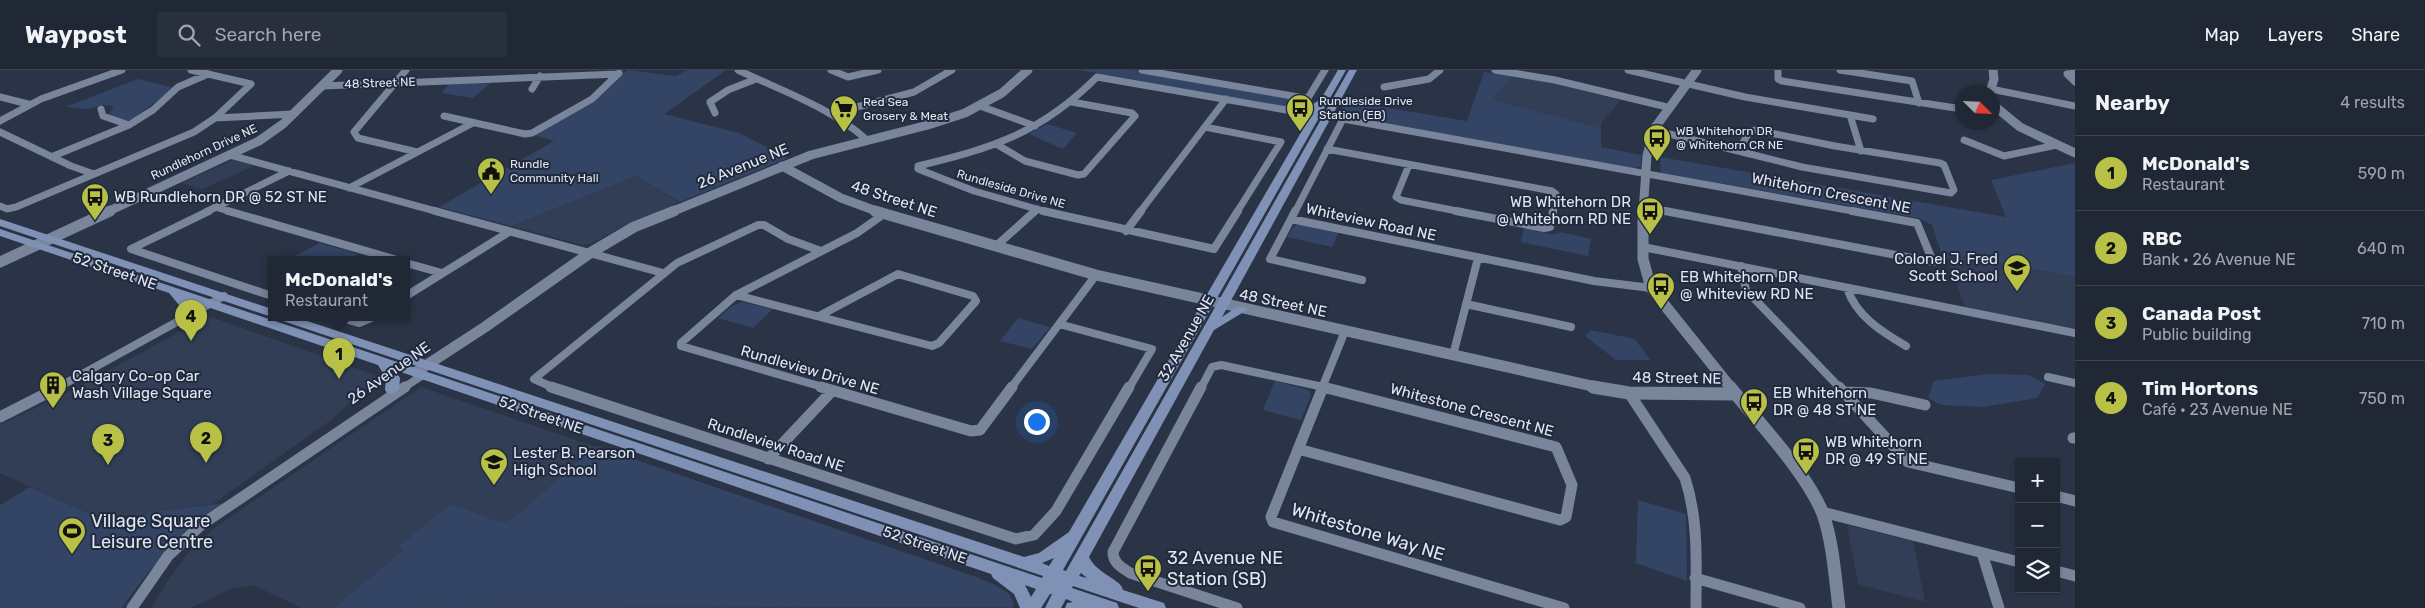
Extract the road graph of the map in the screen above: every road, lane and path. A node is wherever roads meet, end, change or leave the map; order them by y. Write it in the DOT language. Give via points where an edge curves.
graph roads {
  1 [pos="122,70"];
  2 [pos="191,70"];
  3 [pos="338,70"];
  4 [pos="406,70"];
  5 [pos="738,70"];
  6 [pos="831,70"];
  7 [pos="878,70"];
  8 [pos="952,70"];
  9 [pos="1028,70"];
  10 [pos="1142,70"];
  11 [pos="1325,70"];
  12 [pos="1342,70"];
  13 [pos="1353,70"];
  14 [pos="1440,70"];
  15 [pos="1495,70"];
  16 [pos="1628,70"];
  17 [pos="1697,70"];
  18 [pos="1778,70"];
  19 [pos="1840,70"];
  20 [pos="1993,70"];
  21 [pos="471,71"];
  22 [pos="1512,71"];
  23 [pos="620,72"];
  24 [pos="1910,72"];
  25 [pos="2075,73"];
  26 [pos="208,74"];
  27 [pos="540,76"];
  28 [pos="756,79"];
  29 [pos="464,80"];
  30 [pos="1912,81"];
  31 [pos="2075,82"];
  32 [pos="394,83"];
  33 [pos="1688,84"];
  34 [pos="1992,85"];
  35 [pos="322,86"];
  36 [pos="1384,87"];
  37 [pos="532,88"];
  38 [pos="2000,93"];
  39 [pos="0,97"];
  40 [pos="1226,99"];
  41 [pos="1325,99"];
  42 [pos="1072,102"];
  43 [pos="1919,103"];
  44 [pos="28,104"];
  45 [pos="980,106"];
  46 [pos="1667,107"];
  47 [pos="2074,107"];
  48 [pos="1955,108"];
  49 [pos="101,109"];
  50 [pos="1298,111"];
  51 [pos="293,114"];
  52 [pos="716,114"];
  53 [pos="830,114"];
  54 [pos="2000,114"];
  55 [pos="1316,115"];
  56 [pos="1850,115"];
  57 [pos="444,116"];
  58 [pos="1328,117"];
  59 [pos="215,118"];
  60 [pos="1872,119"];
  61 [pos="0,121"];
  62 [pos="473,123"];
  63 [pos="129,125"];
  64 [pos="1035,126"];
  65 [pos="1205,127"];
  66 [pos="1653,130"];
  67 [pos="0,132"];
  68 [pos="867,140"];
  69 [pos="1964,140"];
  70 [pos="996,144"];
  71 [pos="2057,146"];
  72 [pos="1327,149"];
  73 [pos="1861,150"];
  74 [pos="417,152"];
  75 [pos="1737,152"];
  76 [pos="2075,153"];
  77 [pos="230,155"];
  78 [pos="51,157"];
  79 [pos="1409,165"];
  80 [pos="782,166"];
  81 [pos="289,171"];
  82 [pos="1646,172"];
  83 [pos="94,174"];
  84 [pos="349,188"];
  85 [pos="0,206"];
  86 [pos="215,207"];
  87 [pos="1645,207"];
  88 [pos="1037,209"];
  89 [pos="884,214"];
  90 [pos="1291,219"];
  91 [pos="0,222"];
  92 [pos="1126,231"];
  93 [pos="0,232"];
  94 [pos="509,232"];
  95 [pos="41,241"];
  96 [pos="996,246"];
  97 [pos="1643,248"];
  98 [pos="821,251"];
  99 [pos="590,253"];
  100 [pos="0,256"];
  101 [pos="383,256"];
  102 [pos="1478,258"];
  103 [pos="0,262"];
  104 [pos="410,264"];
  105 [pos="1741,266"];
  106 [pos="442,273"];
  107 [pos="663,273"];
  108 [pos="1096,275"];
  109 [pos="1362,280"];
  110 [pos="1652,288"];
  111 [pos="1847,288"];
  112 [pos="172,291"];
  113 [pos="410,293"];
  114 [pos="268,295"];
  115 [pos="736,295"];
  116 [pos="224,296"];
  117 [pos="1207,302"];
  118 [pos="211,304"];
  119 [pos="1466,304"];
  120 [pos="1222,305"];
  121 [pos="1241,310"];
  122 [pos="268,312"];
  123 [pos="820,316"];
  124 [pos="183,319"];
  125 [pos="295,321"];
  126 [pos="350,321"];
  127 [pos="365,321"];
  128 [pos="1059,324"];
  129 [pos="1571,327"];
  130 [pos="1345,331"];
  131 [pos="1207,332"];
  132 [pos="2075,333"];
  133 [pos="1906,346"];
  134 [pos="1454,355"];
  135 [pos="382,360"];
  136 [pos="1212,366"];
  137 [pos="425,369"];
  138 [pos="2048,377"];
  139 [pos="2075,383"];
  140 [pos="1322,387"];
  141 [pos="392,390"];
  142 [pos="832,391"];
  143 [pos="1844,392"];
  144 [pos="1629,393"];
  145 [pos="1734,394"];
  146 [pos="1925,405"];
  147 [pos="0,417"];
  148 [pos="314,448"];
  149 [pos="1298,449"];
  150 [pos="768,459"];
  151 [pos="2015,487"];
  152 [pos="2060,497"];
  153 [pos="2075,501"];
  154 [pos="1822,512"];
  155 [pos="1075,534"];
  156 [pos="1982,553"];
  157 [pos="1082,558"];
  158 [pos="2015,561"];
  159 [pos="1023,563"];
  160 [pos="991,568"];
  161 [pos="2060,573"];
  162 [pos="2075,576"];
  163 [pos="1695,578"];
  164 [pos="1049,579"];
  165 [pos="1066,585"];
  166 [pos="1136,600"];
  167 [pos="1103,605"];
  168 [pos="132,608"];
  169 [pos="1028,608"];
  170 [pos="1033,608"];
  171 [pos="1053,608"];
  172 [pos="1074,608"];
  173 [pos="1158,608"];
  174 [pos="1237,608"];
  175 [pos="1564,608"];
  176 [pos="1696,608"];
  177 [pos="1800,608"];
  178 [pos="1839,608"];
  179 [pos="1999,608"];
  1 -- 44 [label="street"];
  2 -- 26 [label="street"];
  3 -- 35 [label="street, Rundlehorn Drive NE"];
  4 -- 32 [label="street"];
  5 -- 28 [label="street"];
  6 -- 7 [label="street" via="848,78"];
  8 -- 53 [label="street" via="914,92"];
  9 -- 45 [label="street, 26 Avenue NE" via="1002,93"];
  10 -- 11 [label="street" via="1304,98 1308,98"];
  12 -- 41 [label="main road, 32 Avenue NE"];
  13 -- 58 [label="main road, 32 Avenue NE"];
  14 -- 36 [label="street" via="1429,79"];
  15 -- 22 [label="street"];
  16 -- 33 [label="street"];
  17 -- 33 [label="street"];
  18 -- 43 [label="street" via="1778,79 1782,81"];
  19 -- 30 [label="street"];
  20 -- 34 [label="street"];
  21 -- 29 [label="street"];
  22 -- 46 [label="street"];
  23 -- 27 [label="street, 48 Street NE"];
  23 -- 62 [label="street" via="592,98 532,133"];
  24 -- 30 [label="street"];
  25 -- 31 [label="street" via="2067,74"];
  26 -- 59 [label="street" via="251,84"];
  26 -- 63 [label="street" via="178,87"];
  27 -- 29 [label="street, 48 Street NE"];
  27 -- 37 [label="street"];
  28 -- 52 [label="street" via="728,90 710,102"];
  28 -- 53 [label="street"];
  29 -- 32 [label="street, 48 Street NE"];
  30 -- 43 [label="street"];
  32 -- 35 [label="street, 48 Street NE"];
  32 -- 74 [label="street" via="354,132 358,138"];
  33 -- 46 [label="street"];
  33 -- 56 [label="street" via="1771,104"];
  35 -- 51 [label="street, Rundlehorn Drive NE"];
  38 -- 47 [label="street"];
  39 -- 44 [label="street"];
  40 -- 42 [label="street, Rundleside Drive NE" via="1097,77"];
  40 -- 50 [label="street, Rundleside Drive NE"];
  40 -- 65 [label="street"];
  41 -- 50 [label="main road" via="1313,108"];
  41 -- 55 [label="main road, 32 Avenue NE"];
  42 -- 64 [label="street, Rundleside Drive NE"];
  42 -- 70 [label="street" via="1135,116 1084,174 1032,163"];
  43 -- 48 [label="street"];
  44 -- 61 [label="street"];
  45 -- 64 [label="street"];
  45 -- 68 [label="street, 26 Avenue NE" via="948,119"];
  46 -- 66 [label="street"];
  49 -- 63 [label="street" via="103,116"];
  50 -- 55 [label="street, Rundleside Drive NE"];
  51 -- 59 [label="street"];
  51 -- 77 [label="street, Rundlehorn Drive NE" via="273,132"];
  53 -- 68 [label="street"];
  54 -- 71 [label="street"];
  55 -- 58 [label="street, Rundleside Drive NE"];
  55 -- 117 [label="main road, 32 Avenue NE"];
  56 -- 60 [label="street"];
  56 -- 73 [label="street"];
  57 -- 62 [label="street"];
  58 -- 120 [label="main road, 32 Avenue NE"];
  59 -- 83 [label="street" via="194,132"];
  62 -- 74 [label="street"];
  63 -- 78 [label="street"];
  64 -- 70 [label="street, Rundleside Drive NE"];
  65 -- 92 [label="street"];
  65 -- 92 [label="street, Rundleside Drive NE" via="1282,142 1214,249"];
  66 -- 75 [label="street"];
  66 -- 82 [label="street" via="1648,141"];
  67 -- 78 [label="street"];
  68 -- 80 [label="street, 26 Avenue NE"];
  69 -- 71 [label="street" via="2004,156"];
  70 -- 88 [label="street, Rundleside Drive NE" via="918,166 918,169 970,190"];
  71 -- 76 [label="street"];
  72 -- 79 [label="street"];
  72 -- 82 [label="street, Whiteview Road NE" via="1343,120"];
  72 -- 90 [label="street, Whiteview Road NE"];
  73 -- 75 [label="street" via="1756,130 1750,131"];
  73 -- 75 [label="street" via="1940,163 1944,165 1954,190 1951,193 1839,174"];
  74 -- 84 [label="street"];
  77 -- 81 [label="street"];
  77 -- 95 [label="street, Rundlehorn Drive NE"];
  78 -- 83 [label="street"];
  79 -- 79 [label="street" via="1552,191 1556,194 1550,227 1401,200 1396,197"];
  80 -- 89 [label="street, 48 Street NE" via="841,198"];
  80 -- 99 [label="street, 26 Avenue NE" via="634,227"];
  81 -- 84 [label="street"];
  81 -- 86 [label="street"];
  82 -- 87 [label="street"];
  82 -- 87 [label="street, Whitehorn Crescent NE" via="1917,223 1933,262"];
  83 -- 85 [label="street" via="16,207 7,209"];
  84 -- 94 [label="street"];
  86 -- 101 [label="street"];
  86 -- 114 [label="street" via="131,249"];
  87 -- 97 [label="street"];
  88 -- 92 [label="street, Rundleside Drive NE"];
  88 -- 96 [label="street"];
  89 -- 96 [label="street, 48 Street NE"];
  89 -- 98 [label="street, Rundleview Drive NE"];
  90 -- 102 [label="street, Whiteview Road NE"];
  90 -- 109 [label="street" via="1270,259"];
  91 -- 95 [label="main road, 52 Street NE"];
  93 -- 95 [label="main road, 52 Street NE"];
  94 -- 99 [label="street"];
  94 -- 106 [label="street"];
  95 -- 100 [label="street, Rundlehorn Drive NE"];
  95 -- 103 [label="street, Rundlehorn Drive NE"];
  95 -- 112 [label="main road, 52 Street NE"];
  95 -- 116 [label="main road, 52 Street NE"];
  96 -- 108 [label="street, 48 Street NE"];
  97 -- 105 [label="street"];
  97 -- 110 [label="street"];
  98 -- 107 [label="street, Rundleview Road NE" via="758,225"];
  98 -- 115 [label="street, Rundleview Drive NE"];
  99 -- 107 [label="street"];
  99 -- 137 [label="street, 26 Avenue NE" via="475,337"];
  102 -- 110 [label="street, Whiteview Road NE" via="1594,281"];
  102 -- 119 [label="street"];
  104 -- 106 [label="street"];
  105 -- 111 [label="street"];
  105 -- 143 [label="street" via="1746,290"];
  106 -- 113 [label="street"];
  107 -- 150 [label="street, Rundleview Road NE" via="534,379"];
  108 -- 117 [label="street, 48 Street NE"];
  108 -- 128 [label="street, Rundleview Drive NE"];
  110 -- 145 [label="street"];
  111 -- 132 [label="street"];
  111 -- 133 [label="street" via="1863,314"];
  112 -- 118 [label="main road, 52 Street NE"];
  112 -- 124 [label="main road" via="185,304"];
  115 -- 123 [label="street"];
  115 -- 142 [label="street, Rundleview Drive NE" via="681,346"];
  116 -- 118 [label="street"];
  116 -- 122 [label="main road, 52 Street NE"];
  117 -- 120 [label="street, 48 Street NE"];
  117 -- 155 [label="main road, 32 Avenue NE"];
  118 -- 124 [label="street"];
  118 -- 135 [label="main road, 52 Street NE"];
  119 -- 129 [label="street"];
  119 -- 134 [label="street"];
  120 -- 121 [label="street, 48 Street NE"];
  120 -- 131 [label="main road, 32 Avenue NE"];
  121 -- 130 [label="street, 48 Street NE"];
  121 -- 131 [label="main road"];
  123 -- 123 [label="street" via="932,346 939,344 976,301 973,296 898,274"];
  124 -- 147 [label="street"];
  125 -- 137 [label="main road, 52 Street NE"];
  126 -- 127 [label="street" via="359,324"];
  128 -- 142 [label="street, Rundleview Drive NE" via="980,430 971,431"];
  128 -- 150 [label="street, Rundleview Road NE" via="1152,349 1056,511 1027,540"];
  130 -- 134 [label="street, 48 Street NE"];
  130 -- 140 [label="street, Whitestone Way NE"];
  131 -- 157 [label="main road, 32 Avenue NE"];
  134 -- 144 [label="street, 48 Street NE"];
  135 -- 137 [label="main road, 52 Street NE"];
  135 -- 141 [label="main road" via="394,378"];
  136 -- 140 [label="street, Whitestone Crescent NE" via="1221,365"];
  136 -- 174 [label="street" via="1112,559 1130,572"];
  137 -- 141 [label="street, 26 Avenue NE"];
  137 -- 148 [label="street, 26 Avenue NE"];
  137 -- 159 [label="main road, 52 Street NE"];
  137 -- 160 [label="main road, 52 Street NE"];
  138 -- 139 [label="street"];
  140 -- 149 [label="street, Whitestone Way NE"];
  140 -- 149 [label="street, Whitestone Crescent NE" via="1556,447 1572,485 1566,517 1560,520"];
  141 -- 148 [label="street, 26 Avenue NE" via="320,439"];
  142 -- 150 [label="street"];
  143 -- 146 [label="street" via="1871,393"];
  143 -- 151 [label="street" via="1908,462"];
  144 -- 145 [label="street, 48 Street NE"];
  144 -- 163 [label="street" via="1685,478 1691,493 1695,509"];
  145 -- 154 [label="street" via="1804,479"];
  148 -- 168 [label="street, 26 Avenue NE" via="189,536 168,556"];
  149 -- 175 [label="street, Whitestone Way NE" via="1271,517 1273,522"];
  152 -- 153 [label="street"];
  154 -- 156 [label="street"];
  154 -- 178 [label="street"];
  155 -- 159 [label="main road" via="1044,558"];
  155 -- 164 [label="main road, 32 Avenue NE"];
  156 -- 158 [label="street"];
  156 -- 179 [label="street"];
  157 -- 165 [label="main road, 32 Avenue NE"];
  157 -- 166 [label="main road" via="1087,570"];
  159 -- 164 [label="main road, 52 Street NE"];
  160 -- 164 [label="main road, 52 Street NE"];
  160 -- 169 [label="main road" via="1020,590"];
  161 -- 162 [label="street"];
  163 -- 176 [label="street"];
  163 -- 177 [label="street"];
  164 -- 165 [label="main road, 52 Street NE"];
  164 -- 170 [label="main road, 32 Avenue NE"];
  165 -- 166 [label="main road, 52 Street NE"];
  165 -- 167 [label="main road, 52 Street NE"];
  165 -- 171 [label="main road, 32 Avenue NE"];
  166 -- 173 [label="main road, 52 Street NE"];
  167 -- 172 [label="main road"];
}
